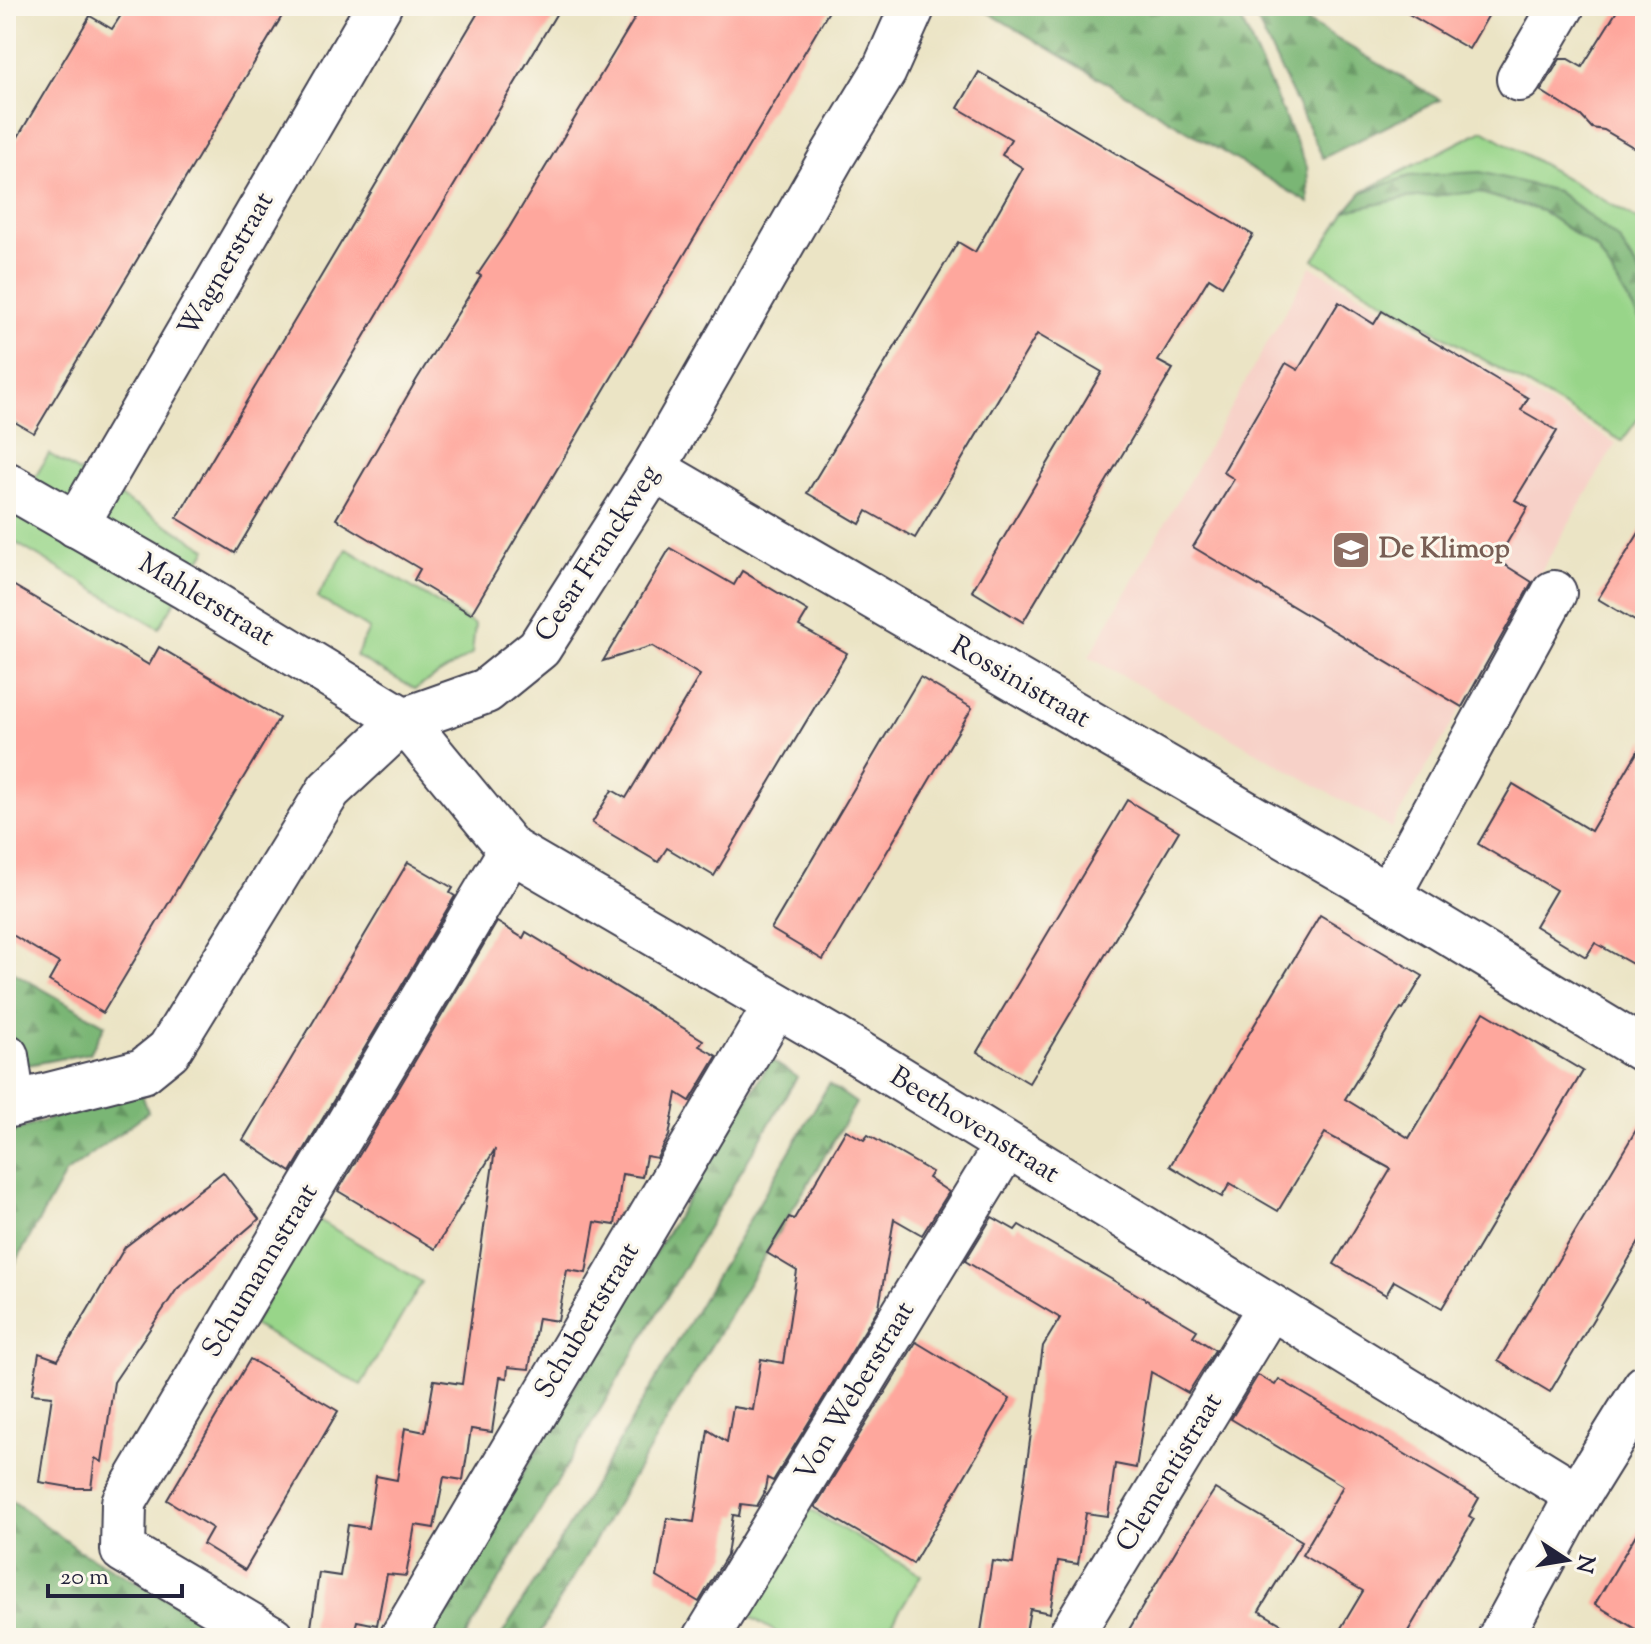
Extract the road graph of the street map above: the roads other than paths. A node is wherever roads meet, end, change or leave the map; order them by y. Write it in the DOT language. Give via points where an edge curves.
graph roads {
  1 [pos="379,6"];
  2 [pos="913,6"];
  3 [pos="948,6"];
  4 [pos="1562,6"];
  5 [pos="884,71"];
  6 [pos="1519,79"];
  7 [pos="653,469"];
  8 [pos="6,484"];
  9 [pos="76,525"];
  10 [pos="1554,593"];
  11 [pos="404,720"];
  12 [pos="511,850"];
  13 [pos="1388,896"];
  14 [pos="776,1005"];
  15 [pos="1645,1051"];
  16 [pos="6,1056"];
  17 [pos="9,1105"];
  18 [pos="1006,1146"];
  19 [pos="1270,1307"];
  20 [pos="1645,1387"];
  21 [pos="1578,1495"];
  22 [pos="272,1638"];
  23 [pos="402,1638"];
  24 [pos="706,1638"];
  25 [pos="1069,1638"];
  26 [pos="1500,1638"];
  1 -- 9 [label="street, Wagnerstraat"];
  2 -- 5 [label="street, Cesar Franckweg"];
  3 -- 5 [label="street, Cesar Franckweg"];
  4 -- 6 [label="street"];
  5 -- 7 [label="street, Cesar Franckweg"];
  7 -- 11 [label="street, Cesar Franckweg" via="539,648 486,691"];
  7 -- 13 [label="street, Rossinistraat"];
  8 -- 9 [label="street, Mahlerstraat"];
  9 -- 11 [label="street, Mahlerstraat"];
  10 -- 13 [label="street"];
  11 -- 12 [label="street, Beethovenstraat"];
  11 -- 17 [label="street, Cesar Franckweg" via="329,790 169,1050 143,1071"];
  12 -- 14 [label="street, Beethovenstraat"];
  12 -- 22 [label="street, Schumannstraat" via="124,1502 123,1550"];
  13 -- 15 [label="street, Rossinistraat"];
  14 -- 18 [label="street, Beethovenstraat"];
  14 -- 23 [label="street, Schubertstraat"];
  16 -- 17 [label="street"];
  18 -- 19 [label="street, Beethovenstraat"];
  18 -- 24 [label="street, Von Weberstraat"];
  19 -- 21 [label="street, Beethovenstraat"];
  19 -- 25 [label="street, Clementistraat"];
  20 -- 21 [label="street"];
  21 -- 26 [label="street"];
}
